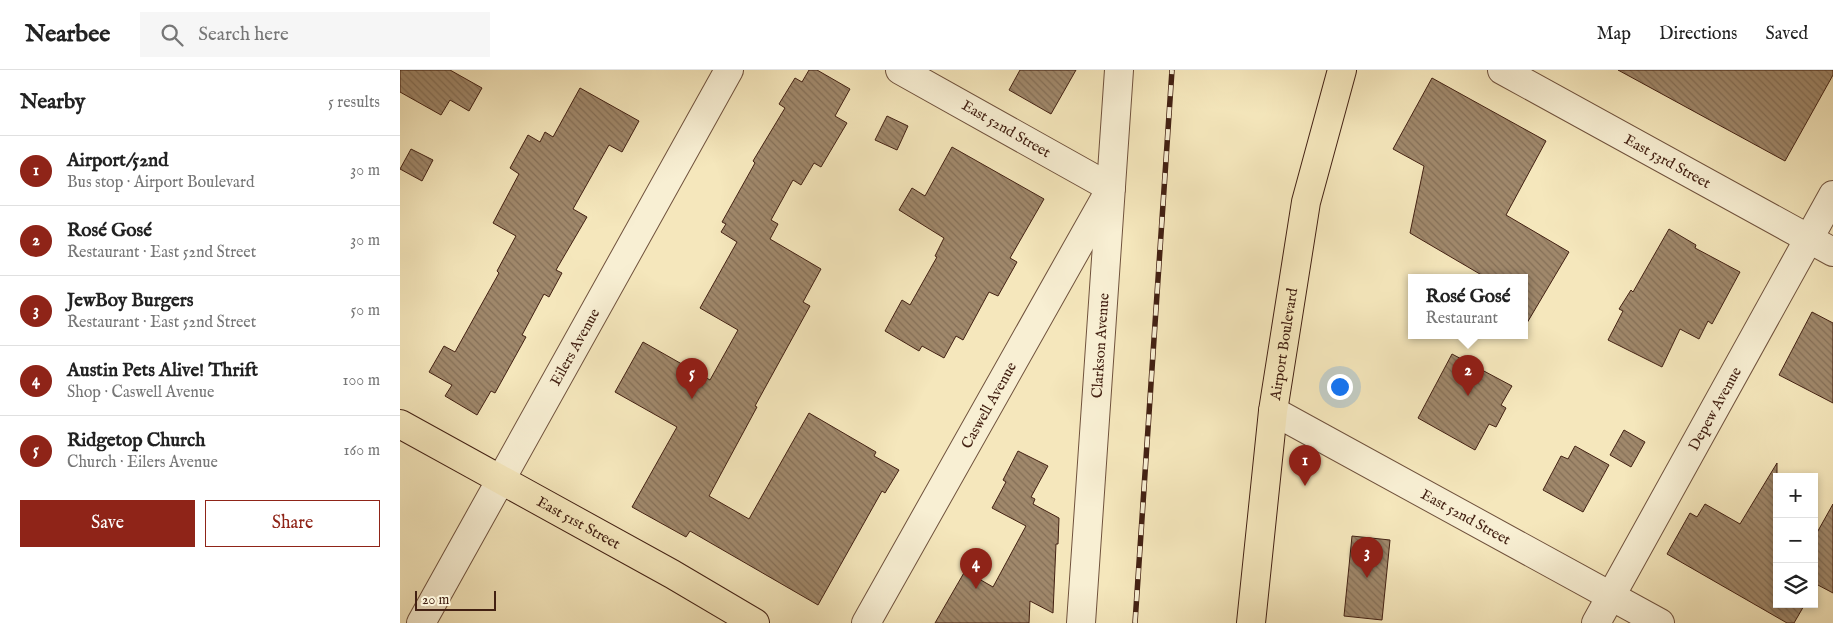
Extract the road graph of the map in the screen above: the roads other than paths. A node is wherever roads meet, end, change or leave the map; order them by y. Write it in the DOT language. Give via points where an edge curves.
graph roads {
  1 [pos="729,70"];
  2 [pos="900,70"];
  3 [pos="1119,70"];
  4 [pos="1342,70"];
  5 [pos="1502,70"];
  6 [pos="1111,188"];
  7 [pos="1833,195"];
  8 [pos="1809,239"];
  9 [pos="1833,252"];
  10 [pos="1273,411"];
  11 [pos="400,424"];
  12 [pos="501,480"];
  13 [pos="1611,596"];
  14 [pos="421,623"];
  15 [pos="756,623"];
  16 [pos="866,623"];
  17 [pos="1081,623"];
  18 [pos="1251,623"];
  19 [pos="1596,623"];
  20 [pos="1660,623"];
  1 -- 12 [label="street, Eilers Avenue"];
  2 -- 6 [label="street, East 52nd Street"];
  3 -- 6 [label="street, Clarkson Avenue"];
  4 -- 10 [label="main road, Airport Boulevard" via="1306,202"];
  5 -- 8 [label="street, East 53rd Street"];
  6 -- 16 [label="street, Caswell Avenue"];
  6 -- 17 [label="street, Clarkson Avenue"];
  7 -- 8 [label="street, Depew Avenue"];
  8 -- 9 [label="street, East 53rd Street"];
  8 -- 13 [label="street, Depew Avenue"];
  10 -- 13 [label="street, East 52nd Street"];
  10 -- 18 [label="main road, Airport Boulevard"];
  11 -- 12 [label="main road, East 51st Street"];
  12 -- 14 [label="street, Eilers Avenue"];
  12 -- 15 [label="main road, East 51st Street"];
  13 -- 19 [label="street, Depew Avenue"];
  13 -- 20 [label="street, East 52nd Street"];
}
